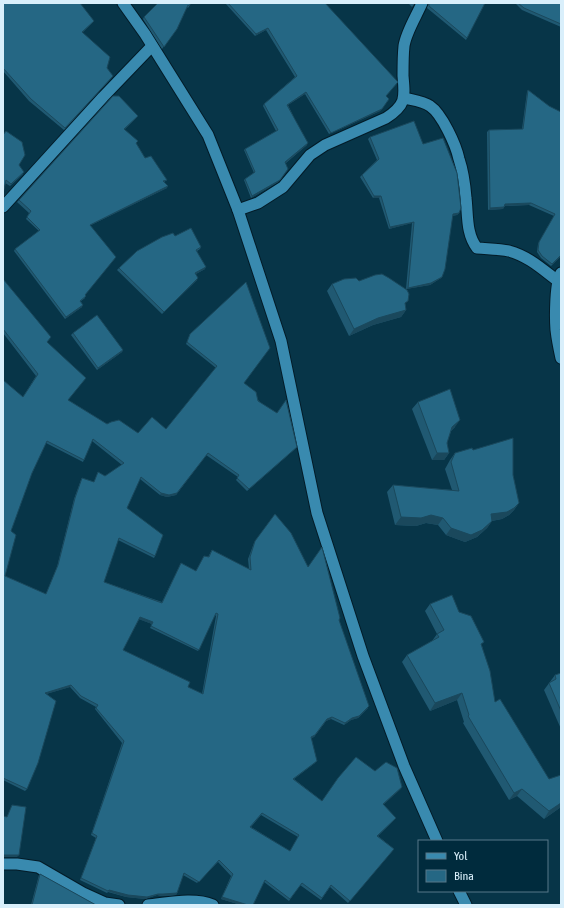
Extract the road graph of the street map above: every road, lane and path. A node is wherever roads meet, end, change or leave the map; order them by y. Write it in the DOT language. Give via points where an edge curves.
graph roads {
  1 [pos="123,3"];
  2 [pos="422,3"];
  3 [pos="152,46"];
  4 [pos="404,98"];
  5 [pos="3,207"];
  6 [pos="238,210"];
  7 [pos="559,277"];
  8 [pos="561,358"];
  9 [pos="437,840"];
  10 [pos="3,864"];
  11 [pos="460,892"];
  12 [pos="119,905"];
  13 [pos="148,905"];
  14 [pos="213,905"];
  15 [pos="466,905"];
  1 -- 3 [label="street"];
  2 -- 4 [label="street" via="404,44"];
  3 -- 5 [label="street"];
  3 -- 6 [label="street" via="208,135"];
  4 -- 6 [label="street" via="402,104 391,115 325,145 310,155 283,187 258,203"];
  4 -- 7 [label="street" via="431,106 442,118 459,158 468,225 472,241 478,248 520,255"];
  6 -- 9 [label="street" via="281,341 317,513 336,574 368,671 404,766"];
  7 -- 8 [label="street" via="556,330"];
  10 -- 12 [label="street" via="38,868 83,893 106,903"];
  11 -- 15 [label="street"];
  13 -- 14 [label="street" via="186,901"];
}
